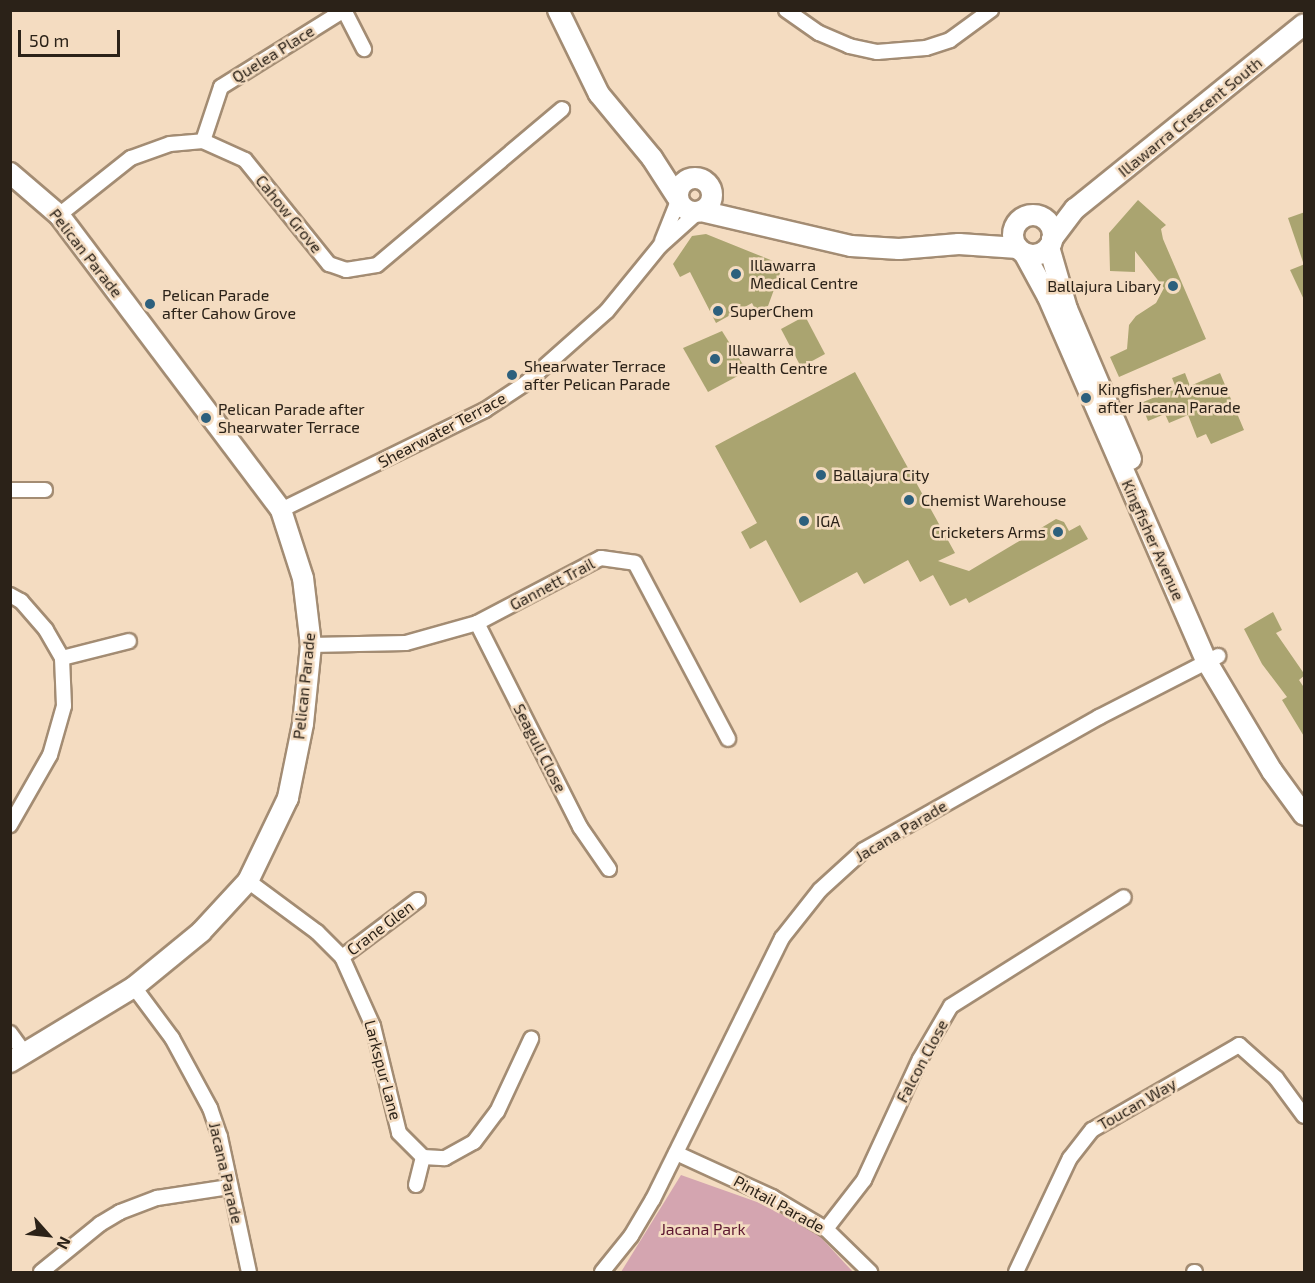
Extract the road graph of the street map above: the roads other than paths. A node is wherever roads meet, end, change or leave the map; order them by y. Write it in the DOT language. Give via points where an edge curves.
graph roads {
  1 [pos="344,10"];
  2 [pos="558,10"];
  3 [pos="786,10"];
  4 [pos="991,10"];
  5 [pos="1305,24"];
  6 [pos="364,49"];
  7 [pos="562,109"];
  8 [pos="203,141"];
  9 [pos="652,158"];
  10 [pos="10,173"];
  11 [pos="688,178"];
  12 [pos="678,199"];
  13 [pos="704,206"];
  14 [pos="1075,209"];
  15 [pos="59,215"];
  16 [pos="1044,219"];
  17 [pos="1015,228"];
  18 [pos="1051,243"];
  19 [pos="959,244"];
  20 [pos="660,246"];
  21 [pos="1021,251"];
  22 [pos="10,490"];
  23 [pos="45,490"];
  24 [pos="281,510"];
  25 [pos="10,595"];
  26 [pos="477,623"];
  27 [pos="129,641"];
  28 [pos="312,645"];
  29 [pos="62,658"];
  30 [pos="1213,659"];
  31 [pos="728,739"];
  32 [pos="1305,797"];
  33 [pos="1305,815"];
  34 [pos="10,825"];
  35 [pos="609,869"];
  36 [pos="248,880"];
  37 [pos="1124,897"];
  38 [pos="418,900"];
  39 [pos="342,957"];
  40 [pos="134,987"];
  41 [pos="10,1033"];
  42 [pos="531,1039"];
  43 [pos="17,1057"];
  44 [pos="1305,1116"];
  45 [pos="676,1153"];
  46 [pos="423,1157"];
  47 [pos="416,1185"];
  48 [pos="230,1187"];
  49 [pos="826,1229"];
  50 [pos="1024,1270"];
  51 [pos="41,1272"];
  52 [pos="249,1272"];
  53 [pos="602,1272"];
  54 [pos="870,1272"];
  1 -- 6 [label="street"];
  1 -- 8 [label="street, Quelea Place" via="221,87"];
  2 -- 9 [label="street" via="599,94"];
  3 -- 4 [label="street" via="819,33 849,46 877,52 926,48 950,40"];
  5 -- 14 [label="street, Illawarra Crescent South"];
  7 -- 8 [label="street, Cahow Grove" via="377,265 346,270 329,264 245,160"];
  8 -- 15 [label="street, Cahow Grove" via="170,144 131,158"];
  9 -- 11 [label="street"];
  9 -- 12 [label="street"];
  10 -- 15 [label="street, Pelican Parade"];
  11 -- 12 [label="street" via="678,190"];
  11 -- 13 [label="street" via="703,179"];
  12 -- 13 [label="street" via="683,208"];
  12 -- 20 [label="street, Shearwater Terrace"];
  13 -- 19 [label="street" via="751,222 872,249"];
  13 -- 20 [label="street, Shearwater Terrace"];
  14 -- 16 [label="street, Illawarra Crescent South"];
  14 -- 18 [label="street, Illawarra Crescent South"];
  15 -- 24 [label="street, Pelican Parade"];
  16 -- 17 [label="street" via="1028,216"];
  16 -- 18 [label="street"];
  17 -- 19 [label="street" via="968,237"];
  17 -- 21 [label="street"];
  18 -- 21 [label="street" via="1035,255"];
  18 -- 30 [label="street, Kingfisher Avenue" via="1056,282"];
  19 -- 21 [label="street"];
  20 -- 24 [label="street, Shearwater Terrace" via="607,311 526,383 485,410"];
  21 -- 30 [label="street, Kingfisher Avenue" via="1048,297"];
  22 -- 23 [label="street"];
  24 -- 28 [label="street, Pelican Parade" via="303,578"];
  25 -- 29 [label="street" via="21,601 46,630"];
  26 -- 28 [label="street, Gannett Trail" via="406,643"];
  26 -- 31 [label="street, Gannett Trail" via="601,558 635,563"];
  26 -- 35 [label="street, Seagull Close" via="580,827"];
  27 -- 29 [label="street"];
  28 -- 36 [label="street, Pelican Parade" via="303,724 288,798"];
  29 -- 34 [label="street" via="64,706 50,755"];
  30 -- 32 [label="street, Kingfisher Avenue"];
  30 -- 33 [label="street, Kingfisher Avenue" via="1272,771"];
  30 -- 45 [label="street, Jacana Parade" via="1099,717 874,844 841,869 783,938"];
  36 -- 39 [label="street, Larkspur Lane" via="317,932"];
  36 -- 40 [label="street, Pelican Parade" via="201,932"];
  37 -- 49 [label="street, Falcon Close" via="951,1006 920,1059 864,1180"];
  38 -- 39 [label="street, Crane Glen"];
  39 -- 46 [label="street, Larkspur Lane" via="373,1026 399,1133"];
  40 -- 43 [label="street, Pelican Parade"];
  40 -- 48 [label="street, Jacana Parade" via="194,1074 220,1137"];
  41 -- 43 [label="street"];
  42 -- 46 [label="street" via="497,1112 474,1142 445,1158"];
  44 -- 50 [label="street, Toucan Way" via="1276,1078 1239,1045 1092,1130 1070,1158"];
  45 -- 49 [label="street, Pintail Parade" via="772,1197"];
  45 -- 53 [label="street, Jacana Parade" via="631,1236"];
  46 -- 47 [label="street"];
  48 -- 51 [label="street" via="157,1198 120,1212"];
  48 -- 52 [label="street, Jacana Parade"];
  49 -- 54 [label="street, Pintail Parade"];
}
